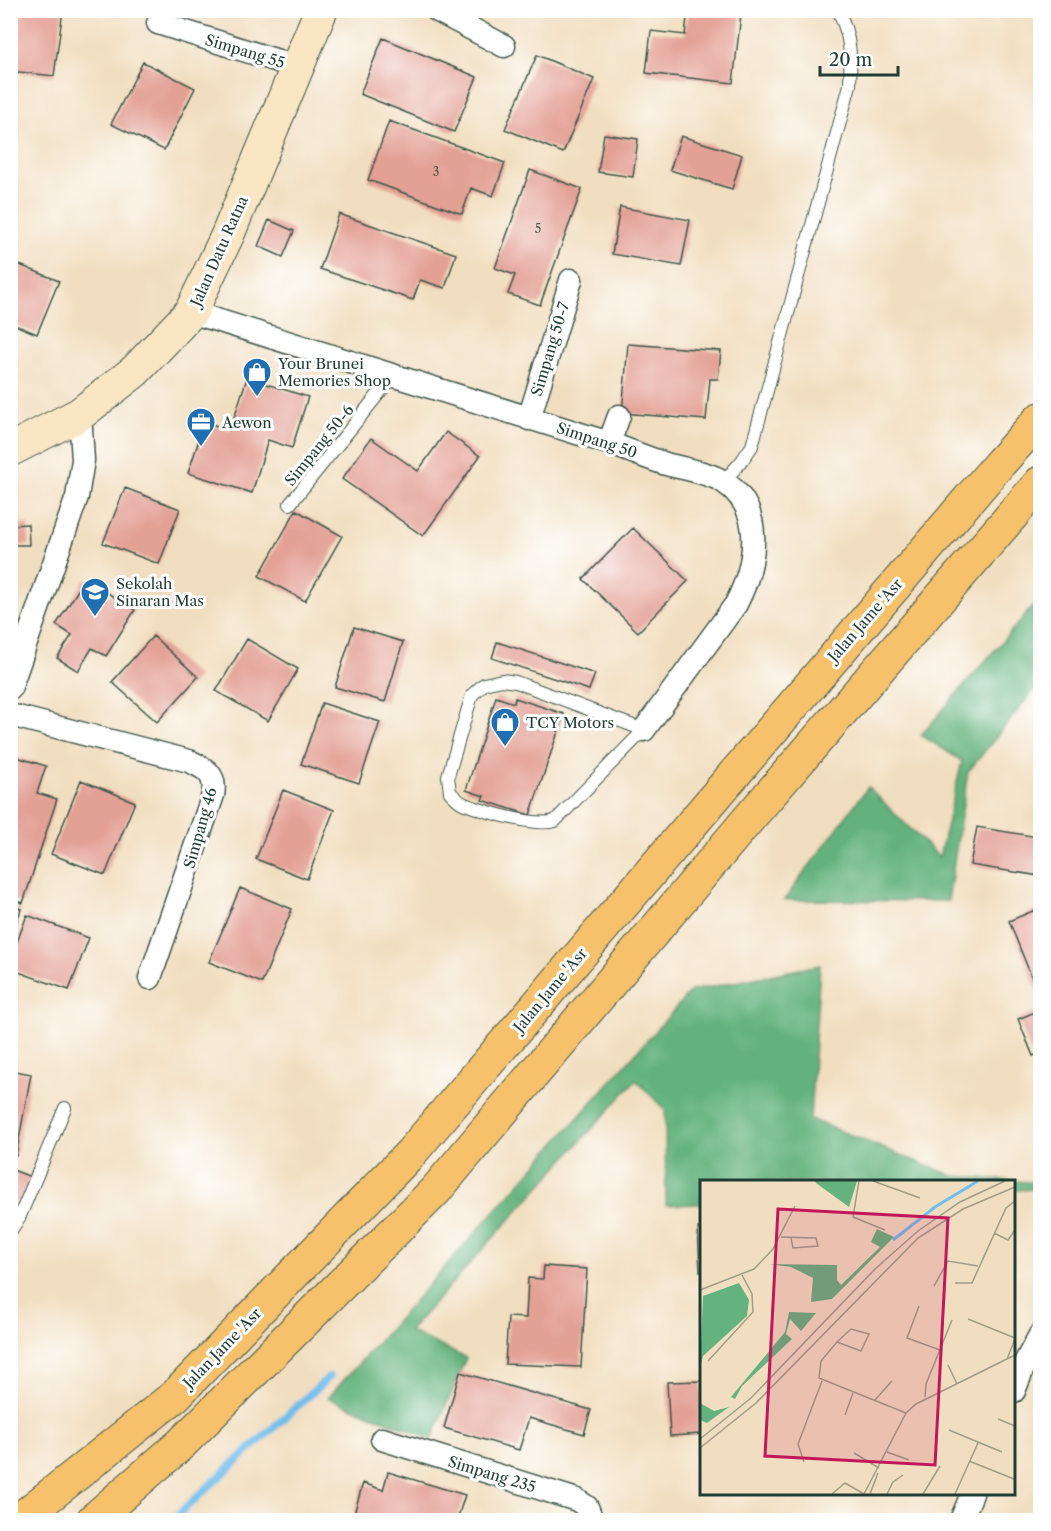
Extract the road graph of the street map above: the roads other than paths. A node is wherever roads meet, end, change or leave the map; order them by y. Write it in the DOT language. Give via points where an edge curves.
graph roads {
  1 [pos="321,10"];
  2 [pos="436,10"];
  3 [pos="838,10"];
  4 [pos="158,23"];
  5 [pos="504,46"];
  6 [pos="297,67"];
  7 [pos="571,280"];
  8 [pos="192,312"];
  9 [pos="393,376"];
  10 [pos="80,414"];
  11 [pos="619,416"];
  12 [pos="529,419"];
  13 [pos="1041,419"];
  14 [pos="609,443"];
  15 [pos="10,450"];
  16 [pos="723,482"];
  17 [pos="1041,483"];
  18 [pos="290,504"];
  19 [pos="10,689"];
  20 [pos="10,715"];
  21 [pos="644,730"];
  22 [pos="150,978"];
  23 [pos="65,1108"];
  24 [pos="10,1232"];
  25 [pos="1041,1335"];
  26 [pos="1020,1360"];
  27 [pos="1015,1386"];
  28 [pos="382,1439"];
  29 [pos="972,1495"];
  30 [pos="19,1521"];
  31 [pos="93,1521"];
  32 [pos="592,1521"];
  33 [pos="961,1521"];
  1 -- 6 [label="main road, Jalan Datu Ratna"];
  2 -- 5 [label="street"];
  3 -- 16 [label="lane" via="849,45 850,85 752,446"];
  4 -- 6 [label="street, Simpang 55"];
  6 -- 8 [label="main road, Jalan Datu Ratna"];
  7 -- 12 [label="street, Simpang 50-7"];
  8 -- 9 [label="street, Simpang 50"];
  8 -- 10 [label="main road, Jalan Datu Ratna" via="135,371"];
  9 -- 12 [label="street, Simpang 50"];
  9 -- 18 [label="lane, Simpang 50-6"];
  10 -- 15 [label="main road, Jalan Datu Ratna"];
  10 -- 19 [label="street" via="83,460 77,496"];
  11 -- 14 [label="street"];
  12 -- 14 [label="street, Simpang 50"];
  13 -- 30 [label="main road, Jalan Jame 'Asr" via="410,1154 176,1396"];
  14 -- 16 [label="street, Simpang 50"];
  16 -- 21 [label="street, Simpang 50" via="743,500 752,522 753,557 746,585"];
  17 -- 31 [label="main road" via="751,816 435,1191 181,1444"];
  20 -- 22 [label="street, Simpang 46" via="189,761 211,775 213,795"];
  21 -- 21 [label="lane" via="562,816 548,823 532,823 464,804 448,786 472,695 492,681 516,682"];
  23 -- 24 [label="lane"];
  25 -- 26 [label="street"];
  26 -- 27 [label="street"];
  28 -- 32 [label="street, Simpang 235" via="577,1500 587,1507"];
  29 -- 33 [label="street"];
}
